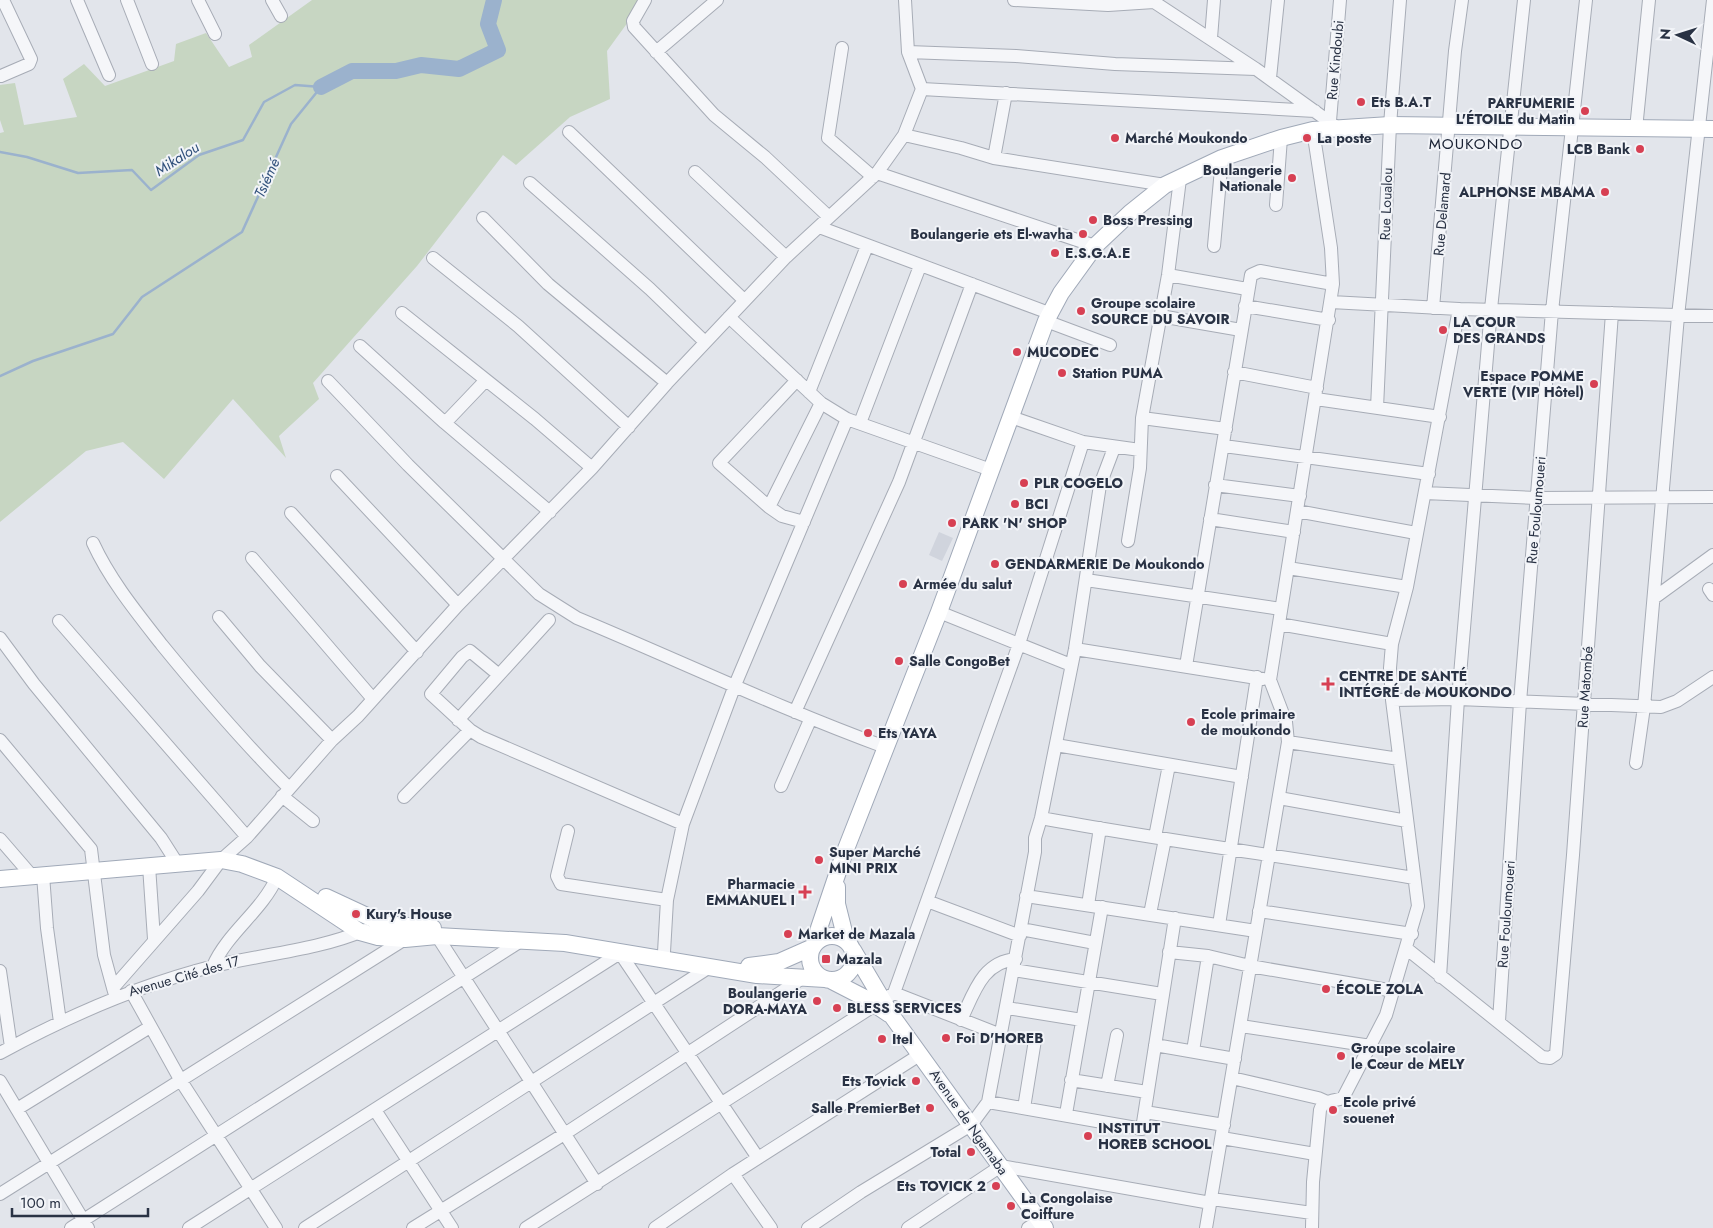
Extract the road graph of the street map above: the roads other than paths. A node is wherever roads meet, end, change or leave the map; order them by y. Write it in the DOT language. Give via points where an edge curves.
graph roads {
  1 [pos="4,0"];
  2 [pos="76,0"];
  3 [pos="127,0"];
  4 [pos="198,0"];
  5 [pos="272,0"];
  6 [pos="645,0"];
  7 [pos="717,0"];
  8 [pos="905,0"];
  9 [pos="1014,0"];
  10 [pos="1214,0"];
  11 [pos="1278,0"];
  12 [pos="1340,0"];
  13 [pos="1400,0"];
  14 [pos="1462,0"];
  15 [pos="1524,0"];
  16 [pos="1586,0"];
  17 [pos="1649,0"];
  18 [pos="1713,0"];
  19 [pos="1154,1"];
  20 [pos="0,2"];
  21 [pos="281,16"];
  22 [pos="215,34"];
  23 [pos="1211,38"];
  24 [pos="842,48"];
  25 [pos="656,52"];
  26 [pos="908,52"];
  27 [pos="152,64"];
  28 [pos="1256,68"];
  29 [pos="109,75"];
  30 [pos="1,76"];
  31 [pos="1270,78"];
  32 [pos="922,89"];
  33 [pos="1006,93"];
  34 [pos="1315,111"];
  35 [pos="1334,124"];
  36 [pos="1390,125"];
  37 [pos="1450,126"];
  38 [pos="1510,127"];
  39 [pos="1572,128"];
  40 [pos="1636,129"];
  41 [pos="1705,129"];
  42 [pos="1313,130"];
  43 [pos="569,132"];
  44 [pos="904,135"];
  45 [pos="1281,138"];
  46 [pos="994,158"];
  47 [pos="1222,158"];
  48 [pos="695,172"];
  49 [pos="875,175"];
  50 [pos="1172,182"];
  51 [pos="530,183"];
  52 [pos="1276,205"];
  53 [pos="829,217"];
  54 [pos="483,218"];
  55 [pos="819,227"];
  56 [pos="867,246"];
  57 [pos="1094,246"];
  58 [pos="1214,246"];
  59 [pos="786,257"];
  60 [pos="433,258"];
  61 [pos="920,266"];
  62 [pos="1168,275"];
  63 [pos="972,284"];
  64 [pos="1333,284"];
  65 [pos="1247,289"];
  66 [pos="744,300"];
  67 [pos="1331,302"];
  68 [pos="1382,305"];
  69 [pos="1245,306"];
  70 [pos="1433,308"];
  71 [pos="1459,309"];
  72 [pos="1491,309"];
  73 [pos="1552,311"];
  74 [pos="402,313"];
  75 [pos="1612,313"];
  76 [pos="1160,316"];
  77 [pos="1678,316"];
  78 [pos="1713,316"];
  79 [pos="729,317"];
  80 [pos="1048,317"];
  81 [pos="1329,320"];
  82 [pos="1241,330"];
  83 [pos="705,342"];
  84 [pos="1110,345"];
  85 [pos="360,346"];
  86 [pos="1234,372"];
  87 [pos="486,380"];
  88 [pos="797,380"];
  89 [pos="328,381"];
  90 [pos="667,383"];
  91 [pos="809,392"];
  92 [pos="1316,393"];
  93 [pos="820,403"];
  94 [pos="1377,408"];
  95 [pos="1011,417"];
  96 [pos="1440,417"];
  97 [pos="1142,418"];
  98 [pos="847,419"];
  99 [pos="445,423"];
  100 [pos="860,423"];
  101 [pos="629,427"];
  102 [pos="1226,429"];
  103 [pos="1083,442"];
  104 [pos="914,444"];
  105 [pos="1224,446"];
  106 [pos="1114,448"];
  107 [pos="1140,450"];
  108 [pos="1305,457"];
  109 [pos="592,468"];
  110 [pos="991,470"];
  111 [pos="1429,474"];
  112 [pos="337,476"];
  113 [pos="1215,485"];
  114 [pos="1425,493"];
  115 [pos="1476,495"];
  116 [pos="1300,496"];
  117 [pos="1600,496"];
  118 [pos="1663,497"];
  119 [pos="1713,497"];
  120 [pos="1537,498"];
  121 [pos="769,507"];
  122 [pos="1297,511"];
  123 [pos="291,512"];
  124 [pos="550,512"];
  125 [pos="1210,519"];
  126 [pos="804,522"];
  127 [pos="1294,532"];
  128 [pos="1416,533"];
  129 [pos="1128,541"];
  130 [pos="93,543"];
  131 [pos="1713,555"];
  132 [pos="252,558"];
  133 [pos="504,558"];
  134 [pos="1288,568"];
  135 [pos="1086,580"];
  136 [pos="1407,587"];
  137 [pos="1198,595"];
  138 [pos="1654,598"];
  139 [pos="458,605"];
  140 [pos="1281,609"];
  141 [pos="939,612"];
  142 [pos="219,616"];
  143 [pos="549,620"];
  144 [pos="59,621"];
  145 [pos="1279,624"];
  146 [pos="0,638"];
  147 [pos="1019,644"];
  148 [pos="1392,644"];
  149 [pos="1075,648"];
  150 [pos="417,652"];
  151 [pos="1071,665"];
  152 [pos="1186,666"];
  153 [pos="499,675"];
  154 [pos="1257,677"];
  155 [pos="1713,677"];
  156 [pos="1270,680"];
  157 [pos="735,685"];
  158 [pos="373,699"];
  159 [pos="1458,699"];
  160 [pos="1392,700"];
  161 [pos="1520,702"];
  162 [pos="1583,705"];
  163 [pos="1644,707"];
  164 [pos="795,712"];
  165 [pos="458,720"];
  166 [pos="810,720"];
  167 [pos="470,730"];
  168 [pos="0,740"];
  169 [pos="332,740"];
  170 [pos="1288,742"];
  171 [pos="1056,746"];
  172 [pos="886,747"];
  173 [pos="1399,759"];
  174 [pos="1636,763"];
  175 [pos="1169,765"];
  176 [pos="1242,777"];
  177 [pos="781,786"];
  178 [pos="285,792"];
  179 [pos="404,797"];
  180 [pos="1279,798"];
  181 [pos="1041,818"];
  182 [pos="313,821"];
  183 [pos="1406,821"];
  184 [pos="683,824"];
  185 [pos="1100,828"];
  186 [pos="568,831"];
  187 [pos="247,837"];
  188 [pos="1160,838"];
  189 [pos="0,839"];
  190 [pos="1231,848"];
  191 [pos="1269,854"];
  192 [pos="221,860"];
  193 [pos="177,863"];
  194 [pos="149,866"];
  195 [pos="95,870"];
  196 [pos="838,872"];
  197 [pos="38,875"];
  198 [pos="278,878"];
  199 [pos="1414,878"];
  200 [pos="0,879"];
  201 [pos="1026,896"];
  202 [pos="667,900"];
  203 [pos="927,901"];
  204 [pos="1088,905"];
  205 [pos="1102,907"];
  206 [pos="1259,911"];
  207 [pos="1150,914"];
  208 [pos="1175,918"];
  209 [pos="1219,925"];
  210 [pos="381,928"];
  211 [pos="1256,931"];
  212 [pos="360,932"];
  213 [pos="1020,933"];
  214 [pos="1412,934"];
  215 [pos="437,936"];
  216 [pos="405,939"];
  217 [pos="524,939"];
  218 [pos="154,940"];
  219 [pos="320,943"];
  220 [pos="1095,943"];
  221 [pos="815,945"];
  222 [pos="850,945"];
  223 [pos="1407,949"];
  224 [pos="621,952"];
  225 [pos="664,952"];
  226 [pos="1169,952"];
  227 [pos="1208,956"];
  228 [pos="1015,965"];
  229 [pos="213,966"];
  230 [pos="1250,966"];
  231 [pos="708,968"];
  232 [pos="0,971"];
  233 [pos="1440,977"];
  234 [pos="465,978"];
  235 [pos="801,979"];
  236 [pos="828,980"];
  237 [pos="1088,981"];
  238 [pos="1394,990"];
  239 [pos="131,991"];
  240 [pos="114,993"];
  241 [pos="1162,994"];
  242 [pos="884,999"];
  243 [pos="655,1004"];
  244 [pos="1007,1008"];
  245 [pos="962,1020"];
  246 [pos="1082,1020"];
  247 [pos="60,1022"];
  248 [pos="1499,1022"];
  249 [pos="1241,1026"];
  250 [pos="150,1027"];
  251 [pos="500,1031"];
  252 [pos="1001,1035"];
  253 [pos="1117,1035"];
  254 [pos="1035,1040"];
  255 [pos="1155,1045"];
  256 [pos="1371,1046"];
  257 [pos="6,1050"];
  258 [pos="1193,1051"];
  259 [pos="687,1054"];
  260 [pos="921,1054"];
  261 [pos="1235,1059"];
  262 [pos="1232,1078"];
  263 [pos="1071,1080"];
  264 [pos="0,1081"];
  265 [pos="181,1081"];
  266 [pos="532,1083"];
  267 [pos="1107,1086"];
  268 [pos="1147,1092"];
  269 [pos="988,1102"];
  270 [pos="1327,1102"];
  271 [pos="722,1105"];
  272 [pos="16,1108"];
  273 [pos="1024,1108"];
  274 [pos="375,1110"];
  275 [pos="1145,1112"];
  276 [pos="1066,1114"];
  277 [pos="971,1125"];
  278 [pos="1223,1132"];
  279 [pos="566,1133"];
  280 [pos="218,1136"];
  281 [pos="1316,1154"];
  282 [pos="758,1158"];
  283 [pos="409,1160"];
  284 [pos="50,1163"];
  285 [pos="1001,1166"];
  286 [pos="734,1174"];
  287 [pos="597,1184"];
  288 [pos="250,1190"];
  289 [pos="0,1194"];
  290 [pos="1212,1199"];
  291 [pos="441,1211"];
  292 [pos="1312,1213"];
  293 [pos="86,1224"];
  294 [pos="1037,1226"];
  295 [pos="71,1228"];
  296 [pos="190,1228"];
  297 [pos="276,1228"];
  298 [pos="305,1228"];
  299 [pos="413,1228"];
  300 [pos="452,1228"];
  301 [pos="526,1228"];
  302 [pos="654,1228"];
  303 [pos="771,1228"];
  304 [pos="808,1228"];
  305 [pos="908,1228"];
  306 [pos="1206,1228"];
  307 [pos="1312,1228"];
  1 -- 20 [label="street"];
  1 -- 30 [label="street" via="31,59 29,64"];
  2 -- 29 [label="street"];
  3 -- 27 [label="street"];
  4 -- 22 [label="street"];
  5 -- 21 [label="street"];
  6 -- 25 [label="street" via="633,24"];
  7 -- 25 [label="street"];
  8 -- 26 [label="street"];
  9 -- 19 [label="street" via="1108,6"];
  10 -- 23 [label="street"];
  11 -- 31 [label="street"];
  12 -- 35 [label="street, Rue Kindoubi"];
  13 -- 36 [label="street, Rue Loualou"];
  14 -- 37 [label="street, Rue Delamard"];
  15 -- 38 [label="street"];
  16 -- 39 [label="street, Rue Fouloumoueri"];
  17 -- 40 [label="street"];
  18 -- 41 [label="street"];
  19 -- 23 [label="street"];
  23 -- 28 [label="street"];
  24 -- 49 [label="street" via="828,138"];
  25 -- 53 [label="street" via="714,115"];
  26 -- 28 [label="street"];
  26 -- 32 [label="street"];
  28 -- 31 [label="street"];
  31 -- 34 [label="street"];
  32 -- 33 [label="street"];
  32 -- 44 [label="street"];
  33 -- 34 [label="street"];
  33 -- 46 [label="street"];
  34 -- 35 [label="street"];
  35 -- 36 [label="main road"];
  35 -- 42 [label="main road"];
  36 -- 37 [label="main road"];
  36 -- 68 [label="street, Rue Loualou"];
  37 -- 38 [label="main road"];
  37 -- 70 [label="street, Rue Delamard"];
  38 -- 39 [label="main road"];
  38 -- 72 [label="street"];
  39 -- 40 [label="main road"];
  39 -- 73 [label="street, Rue Fouloumoueri"];
  40 -- 41 [label="main road"];
  41 -- 77 [label="street"];
  42 -- 45 [label="main road"];
  42 -- 64 [label="street" via="1331,248"];
  43 -- 66 [label="street"];
  44 -- 46 [label="street"];
  44 -- 49 [label="street"];
  45 -- 47 [label="main road"];
  45 -- 52 [label="street"];
  46 -- 50 [label="street"];
  47 -- 50 [label="main road"];
  47 -- 58 [label="street"];
  48 -- 59 [label="street"];
  49 -- 53 [label="street"];
  49 -- 57 [label="street"];
  50 -- 57 [label="main road" via="1130,213"];
  50 -- 62 [label="street"];
  51 -- 83 [label="street"];
  53 -- 55 [label="street"];
  54 -- 90 [label="street" via="548,284"];
  55 -- 56 [label="street"];
  55 -- 59 [label="street"];
  56 -- 61 [label="street"];
  56 -- 91 [label="street"];
  57 -- 80 [label="main road"];
  59 -- 66 [label="street"];
  60 -- 101 [label="street" via="518,326"];
  61 -- 63 [label="street"];
  61 -- 100 [label="street"];
  62 -- 65 [label="street"];
  62 -- 76 [label="street"];
  63 -- 80 [label="street"];
  63 -- 104 [label="street"];
  64 -- 65 [label="street" via="1256,271 1251,275"];
  64 -- 67 [label="street"];
  65 -- 69 [label="street"];
  66 -- 79 [label="street"];
  67 -- 68 [label="street"];
  67 -- 81 [label="street"];
  68 -- 70 [label="street"];
  68 -- 94 [label="street, Rue Loualou"];
  69 -- 81 [label="street"];
  69 -- 82 [label="street"];
  70 -- 71 [label="street"];
  71 -- 72 [label="street"];
  71 -- 96 [label="street"];
  72 -- 73 [label="street"];
  72 -- 115 [label="street"];
  73 -- 75 [label="street"];
  73 -- 120 [label="street, Rue Fouloumoueri"];
  74 -- 87 [label="street"];
  75 -- 77 [label="street"];
  75 -- 117 [label="street, Rue Matombé"];
  76 -- 82 [label="street"];
  76 -- 97 [label="street"];
  77 -- 78 [label="street"];
  77 -- 118 [label="street"];
  79 -- 83 [label="street"];
  79 -- 88 [label="street"];
  80 -- 84 [label="street"];
  80 -- 95 [label="main road"];
  81 -- 92 [label="street"];
  82 -- 86 [label="street"];
  83 -- 90 [label="street"];
  85 -- 99 [label="street"];
  86 -- 92 [label="street"];
  86 -- 102 [label="street"];
  87 -- 99 [label="street"];
  87 -- 109 [label="street"];
  88 -- 91 [label="street"];
  88 -- 121 [label="street" via="719,461"];
  89 -- 133 [label="street"];
  90 -- 101 [label="street"];
  91 -- 93 [label="street"];
  92 -- 94 [label="street"];
  92 -- 108 [label="street"];
  93 -- 98 [label="street"];
  93 -- 121 [label="street"];
  94 -- 96 [label="street"];
  95 -- 103 [label="street"];
  95 -- 110 [label="main road"];
  96 -- 111 [label="street"];
  97 -- 102 [label="street"];
  97 -- 107 [label="street"];
  98 -- 100 [label="street"];
  98 -- 126 [label="street"];
  99 -- 124 [label="street"];
  100 -- 104 [label="street"];
  101 -- 109 [label="street"];
  102 -- 105 [label="street"];
  103 -- 106 [label="street"];
  103 -- 147 [label="street"];
  104 -- 110 [label="street"];
  104 -- 164 [label="street"];
  105 -- 108 [label="street"];
  105 -- 113 [label="street"];
  106 -- 107 [label="street"];
  106 -- 135 [label="street" via="1100,485"];
  107 -- 129 [label="street"];
  108 -- 111 [label="street"];
  108 -- 116 [label="street"];
  109 -- 124 [label="street"];
  110 -- 141 [label="main road"];
  111 -- 114 [label="street"];
  112 -- 139 [label="street"];
  113 -- 116 [label="street"];
  113 -- 125 [label="street"];
  114 -- 115 [label="street"];
  114 -- 128 [label="street"];
  115 -- 120 [label="street"];
  115 -- 159 [label="street"];
  116 -- 122 [label="street"];
  117 -- 118 [label="street"];
  117 -- 120 [label="street"];
  117 -- 162 [label="street, Rue Matombé"];
  118 -- 119 [label="street"];
  118 -- 138 [label="street"];
  120 -- 161 [label="street, Rue Fouloumoueri"];
  121 -- 126 [label="street" via="782,516"];
  122 -- 127 [label="street"];
  122 -- 128 [label="street"];
  123 -- 150 [label="street"];
  124 -- 133 [label="street"];
  125 -- 127 [label="street"];
  125 -- 137 [label="street"];
  126 -- 157 [label="street"];
  127 -- 134 [label="street"];
  128 -- 136 [label="street"];
  130 -- 178 [label="street" via="140,617"];
  131 -- 138 [label="street"];
  132 -- 158 [label="street"];
  133 -- 139 [label="street"];
  133 -- 157 [label="street" via="539,594 557,607"];
  134 -- 136 [label="street"];
  134 -- 140 [label="street"];
  135 -- 137 [label="street"];
  135 -- 149 [label="street"];
  136 -- 148 [label="street"];
  137 -- 140 [label="street"];
  137 -- 152 [label="street"];
  138 -- 163 [label="street"];
  139 -- 150 [label="street"];
  140 -- 145 [label="street"];
  141 -- 147 [label="street"];
  141 -- 172 [label="main road"];
  142 -- 169 [label="street" via="260,666"];
  143 -- 153 [label="street"];
  144 -- 187 [label="street"];
  145 -- 148 [label="street"];
  145 -- 156 [label="street"];
  146 -- 193 [label="street" via="161,838"];
  147 -- 151 [label="street"];
  147 -- 203 [label="street"];
  148 -- 160 [label="street"];
  149 -- 151 [label="street"];
  149 -- 152 [label="street"];
  150 -- 158 [label="street"];
  151 -- 171 [label="street"];
  152 -- 154 [label="street"];
  153 -- 165 [label="street"];
  153 -- 165 [label="street" via="472,652 462,657 431,692"];
  154 -- 156 [label="street"];
  154 -- 176 [label="street"];
  155 -- 163 [label="street" via="1671,705"];
  156 -- 170 [label="street" via="1286,722"];
  157 -- 164 [label="street"];
  157 -- 184 [label="street"];
  158 -- 169 [label="street"];
  159 -- 160 [label="street"];
  159 -- 161 [label="street"];
  159 -- 233 [label="street"];
  160 -- 173 [label="street"];
  161 -- 162 [label="street"];
  161 -- 248 [label="street, Rue Fouloumoueri"];
  162 -- 163 [label="street"];
  162 -- 248 [label="street, Rue Matombé" via="1556,1054 1550,1058 1542,1057"];
  163 -- 174 [label="street"];
  164 -- 166 [label="street"];
  165 -- 167 [label="street"];
  166 -- 172 [label="street"];
  166 -- 177 [label="street"];
  167 -- 179 [label="street"];
  167 -- 184 [label="street"];
  168 -- 195 [label="street" via="92,849"];
  169 -- 178 [label="street"];
  170 -- 173 [label="street"];
  170 -- 180 [label="street"];
  171 -- 175 [label="street"];
  171 -- 181 [label="street"];
  172 -- 196 [label="main road"];
  173 -- 183 [label="street"];
  175 -- 176 [label="street"];
  175 -- 188 [label="street"];
  176 -- 190 [label="street"];
  178 -- 182 [label="street"];
  178 -- 187 [label="street"];
  180 -- 183 [label="street"];
  180 -- 191 [label="street"];
  181 -- 185 [label="street"];
  181 -- 201 [label="street"];
  183 -- 199 [label="street"];
  184 -- 202 [label="street"];
  185 -- 188 [label="street"];
  185 -- 204 [label="street"];
  186 -- 202 [label="street" via="557,876 561,884"];
  187 -- 192 [label="street"];
  188 -- 190 [label="street"];
  188 -- 207 [label="street"];
  189 -- 197 [label="street"];
  190 -- 191 [label="street"];
  190 -- 209 [label="street"];
  191 -- 199 [label="street"];
  191 -- 206 [label="street"];
  192 -- 193 [label="main road"];
  192 -- 198 [label="main road" via="242,864"];
  192 -- 218 [label="street"];
  193 -- 194 [label="main road"];
  194 -- 195 [label="main road"];
  194 -- 218 [label="street"];
  195 -- 197 [label="main road"];
  195 -- 240 [label="street" via="104,955"];
  196 -- 221 [label="main road"];
  196 -- 222 [label="main road" via="837,904"];
  197 -- 200 [label="main road"];
  197 -- 247 [label="street"];
  198 -- 210 [label="main road" via="315,891"];
  198 -- 212 [label="main road"];
  198 -- 229 [label="street" via="270,893 224,945"];
  199 -- 214 [label="street" via="1418,906"];
  201 -- 204 [label="street"];
  201 -- 213 [label="street"];
  202 -- 225 [label="street"];
  203 -- 213 [label="street"];
  203 -- 242 [label="street"];
  204 -- 205 [label="street"];
  205 -- 207 [label="street"];
  205 -- 220 [label="street"];
  206 -- 211 [label="street"];
  206 -- 214 [label="street"];
  207 -- 208 [label="street"];
  208 -- 209 [label="street"];
  208 -- 226 [label="street"];
  209 -- 211 [label="street"];
  210 -- 212 [label="main road"];
  210 -- 216 [label="main road"];
  210 -- 219 [label="street" via="340,943"];
  210 -- 225 [label="main road" via="564,936"];
  211 -- 230 [label="street"];
  212 -- 219 [label="street"];
  213 -- 220 [label="street"];
  213 -- 228 [label="street"];
  214 -- 223 [label="street"];
  215 -- 216 [label="main road"];
  215 -- 217 [label="main road"];
  215 -- 234 [label="street"];
  216 -- 265 [label="street"];
  217 -- 224 [label="main road"];
  217 -- 234 [label="street"];
  218 -- 240 [label="street"];
  219 -- 229 [label="street, Avenue Cité des 17"];
  220 -- 237 [label="street"];
  221 -- 222 [label="main road" via="828,936 838,936"];
  221 -- 225 [label="main road" via="779,962 754,966 709,962"];
  221 -- 236 [label="main road" via="811,954 812,966"];
  222 -- 236 [label="main road" via="855,956 852,969 843,978"];
  222 -- 242 [label="main road, Avenue de Ngamaba"];
  223 -- 233 [label="street"];
  223 -- 238 [label="street"];
  224 -- 231 [label="main road"];
  224 -- 243 [label="street"];
  224 -- 251 [label="street"];
  226 -- 227 [label="street"];
  226 -- 241 [label="street"];
  227 -- 230 [label="street"];
  227 -- 258 [label="street"];
  228 -- 237 [label="street"];
  228 -- 244 [label="street"];
  228 -- 245 [label="street" via="999,962 986,972"];
  229 -- 239 [label="street, Avenue Cité des 17"];
  230 -- 238 [label="street"];
  230 -- 249 [label="street"];
  231 -- 235 [label="main road"];
  231 -- 243 [label="street"];
  232 -- 257 [label="street"];
  233 -- 248 [label="street"];
  234 -- 251 [label="street"];
  234 -- 280 [label="street"];
  235 -- 236 [label="main road"];
  235 -- 259 [label="street"];
  236 -- 242 [label="main road, Avenue de Ngamaba"];
  237 -- 241 [label="street"];
  237 -- 246 [label="street"];
  238 -- 256 [label="street"];
  239 -- 240 [label="street, Avenue Cité des 17"];
  239 -- 250 [label="street"];
  240 -- 247 [label="street, Avenue Cité des 17"];
  241 -- 255 [label="street"];
  242 -- 245 [label="street"];
  242 -- 260 [label="main road, Avenue de Ngamaba" via="892,1016"];
  242 -- 271 [label="street"];
  243 -- 259 [label="street"];
  243 -- 266 [label="street"];
  244 -- 246 [label="street"];
  244 -- 252 [label="street"];
  245 -- 252 [label="street"];
  246 -- 263 [label="street"];
  247 -- 257 [label="street, Avenue Cité des 17"];
  249 -- 256 [label="street"];
  249 -- 261 [label="street"];
  250 -- 265 [label="street"];
  250 -- 272 [label="street"];
  251 -- 266 [label="street"];
  251 -- 274 [label="street"];
  252 -- 269 [label="street"];
  253 -- 267 [label="street"];
  254 -- 273 [label="street"];
  255 -- 258 [label="street"];
  255 -- 268 [label="street"];
  256 -- 270 [label="street" via="1343,1098"];
  258 -- 261 [label="street"];
  259 -- 271 [label="street"];
  259 -- 279 [label="street"];
  260 -- 277 [label="main road, Avenue de Ngamaba"];
  260 -- 282 [label="street"];
  261 -- 262 [label="street"];
  262 -- 270 [label="street"];
  262 -- 278 [label="street"];
  263 -- 267 [label="street"];
  263 -- 276 [label="street"];
  264 -- 272 [label="street"];
  265 -- 280 [label="street"];
  265 -- 284 [label="street"];
  266 -- 279 [label="street"];
  266 -- 283 [label="street"];
  267 -- 268 [label="street"];
  268 -- 275 [label="street"];
  269 -- 273 [label="street"];
  269 -- 277 [label="street"];
  270 -- 281 [label="street" via="1320,1110"];
  271 -- 282 [label="street"];
  271 -- 287 [label="street"];
  272 -- 284 [label="street"];
  273 -- 276 [label="street"];
  274 -- 283 [label="street"];
  274 -- 288 [label="street"];
  275 -- 276 [label="street" via="1142,1128"];
  275 -- 278 [label="street"];
  277 -- 285 [label="main road, Avenue de Ngamaba"];
  277 -- 304 [label="street"];
  278 -- 281 [label="street"];
  278 -- 290 [label="street"];
  279 -- 287 [label="street"];
  279 -- 291 [label="street"];
  280 -- 288 [label="street"];
  280 -- 293 [label="street"];
  281 -- 292 [label="street"];
  282 -- 286 [label="street"];
  283 -- 291 [label="street"];
  283 -- 298 [label="street"];
  284 -- 289 [label="street"];
  284 -- 293 [label="street"];
  285 -- 290 [label="street" via="1205,1202"];
  285 -- 294 [label="main road, Avenue de Ngamaba"];
  285 -- 305 [label="street"];
  286 -- 302 [label="street"];
  286 -- 303 [label="street"];
  287 -- 301 [label="street"];
  288 -- 296 [label="street"];
  288 -- 297 [label="street"];
  290 -- 292 [label="street"];
  290 -- 306 [label="street"];
  291 -- 299 [label="street"];
  291 -- 300 [label="street"];
  292 -- 307 [label="street"];
  293 -- 295 [label="street"];
}
